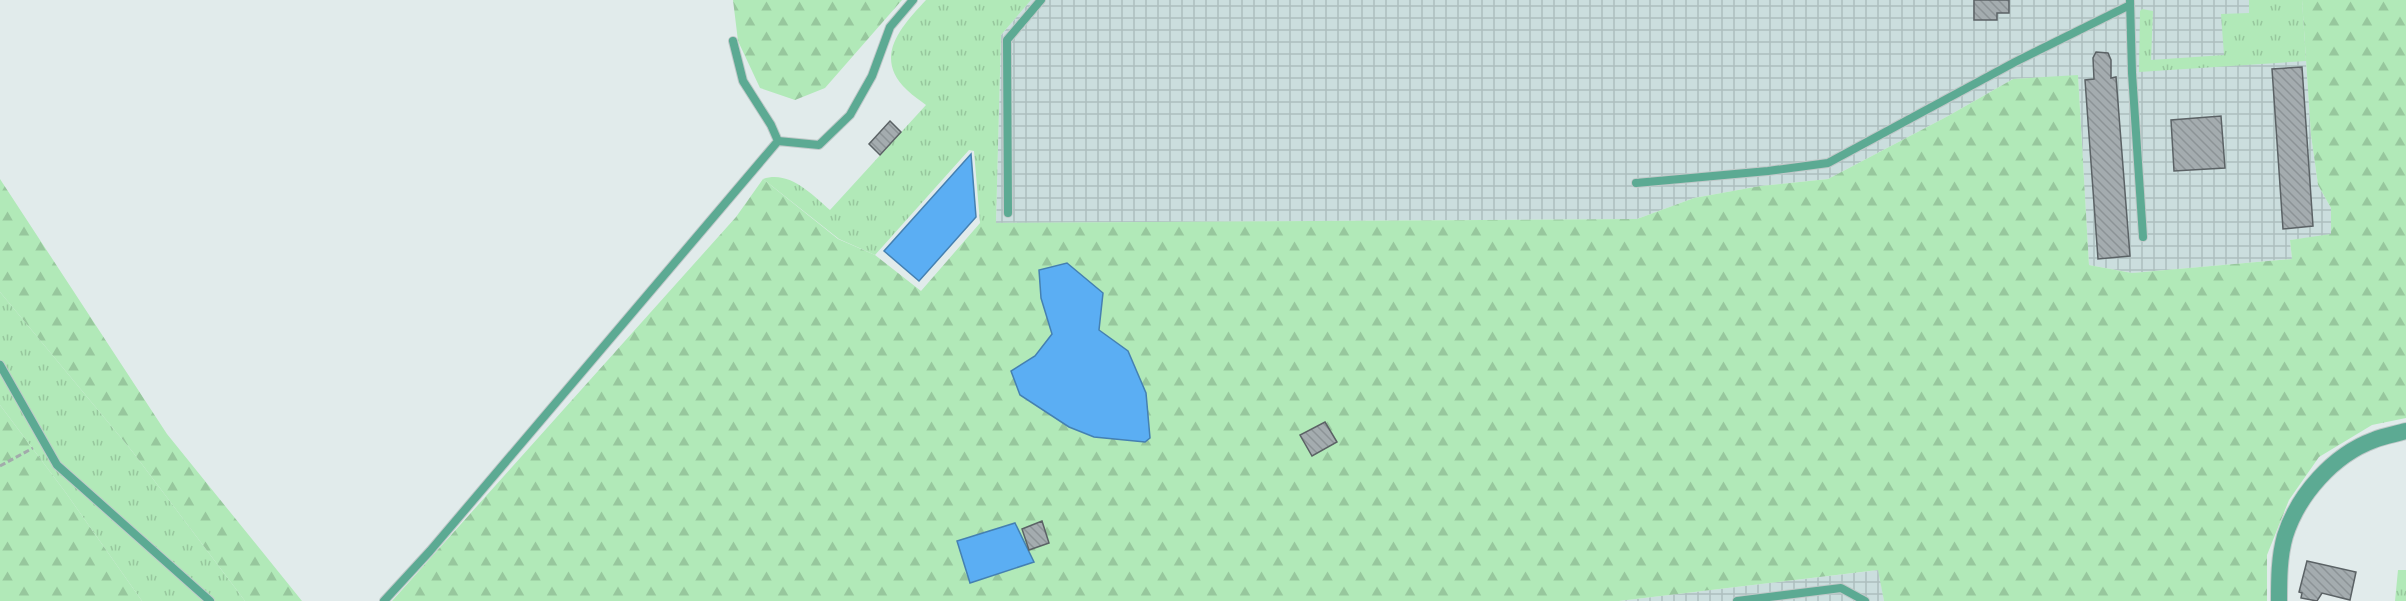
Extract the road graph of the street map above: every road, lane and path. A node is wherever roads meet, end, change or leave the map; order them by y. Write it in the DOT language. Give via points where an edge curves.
graph roads {
  1 [pos="913,0"];
  2 [pos="1041,0"];
  3 [pos="2130,2"];
  4 [pos="733,41"];
  5 [pos="778,141"];
  6 [pos="1636,183"];
  7 [pos="1008,213"];
  8 [pos="2143,237"];
  9 [pos="0,365"];
  10 [pos="2406,431"];
  11 [pos="44,442"];
  12 [pos="0,466"];
  13 [pos="210,601"];
  14 [pos="384,601"];
  15 [pos="1737,601"];
  16 [pos="1865,601"];
  17 [pos="2279,601"];
  1 -- 5 [label="lane" via="890,27 872,76 850,115 819,145"];
  2 -- 7 [label="lane" via="1007,40"];
  3 -- 6 [label="lane" via="1828,163"];
  3 -- 8 [label="lane"];
  4 -- 5 [label="lane" via="743,81"];
  5 -- 14 [label="lane"];
  9 -- 11 [label="lane"];
  10 -- 17 [label="street" via="2354,450 2306,494 2285,537"];
  11 -- 12 [label="path"];
  11 -- 13 [label="lane" via="57,465"];
  15 -- 16 [label="lane" via="1841,588"];
}
